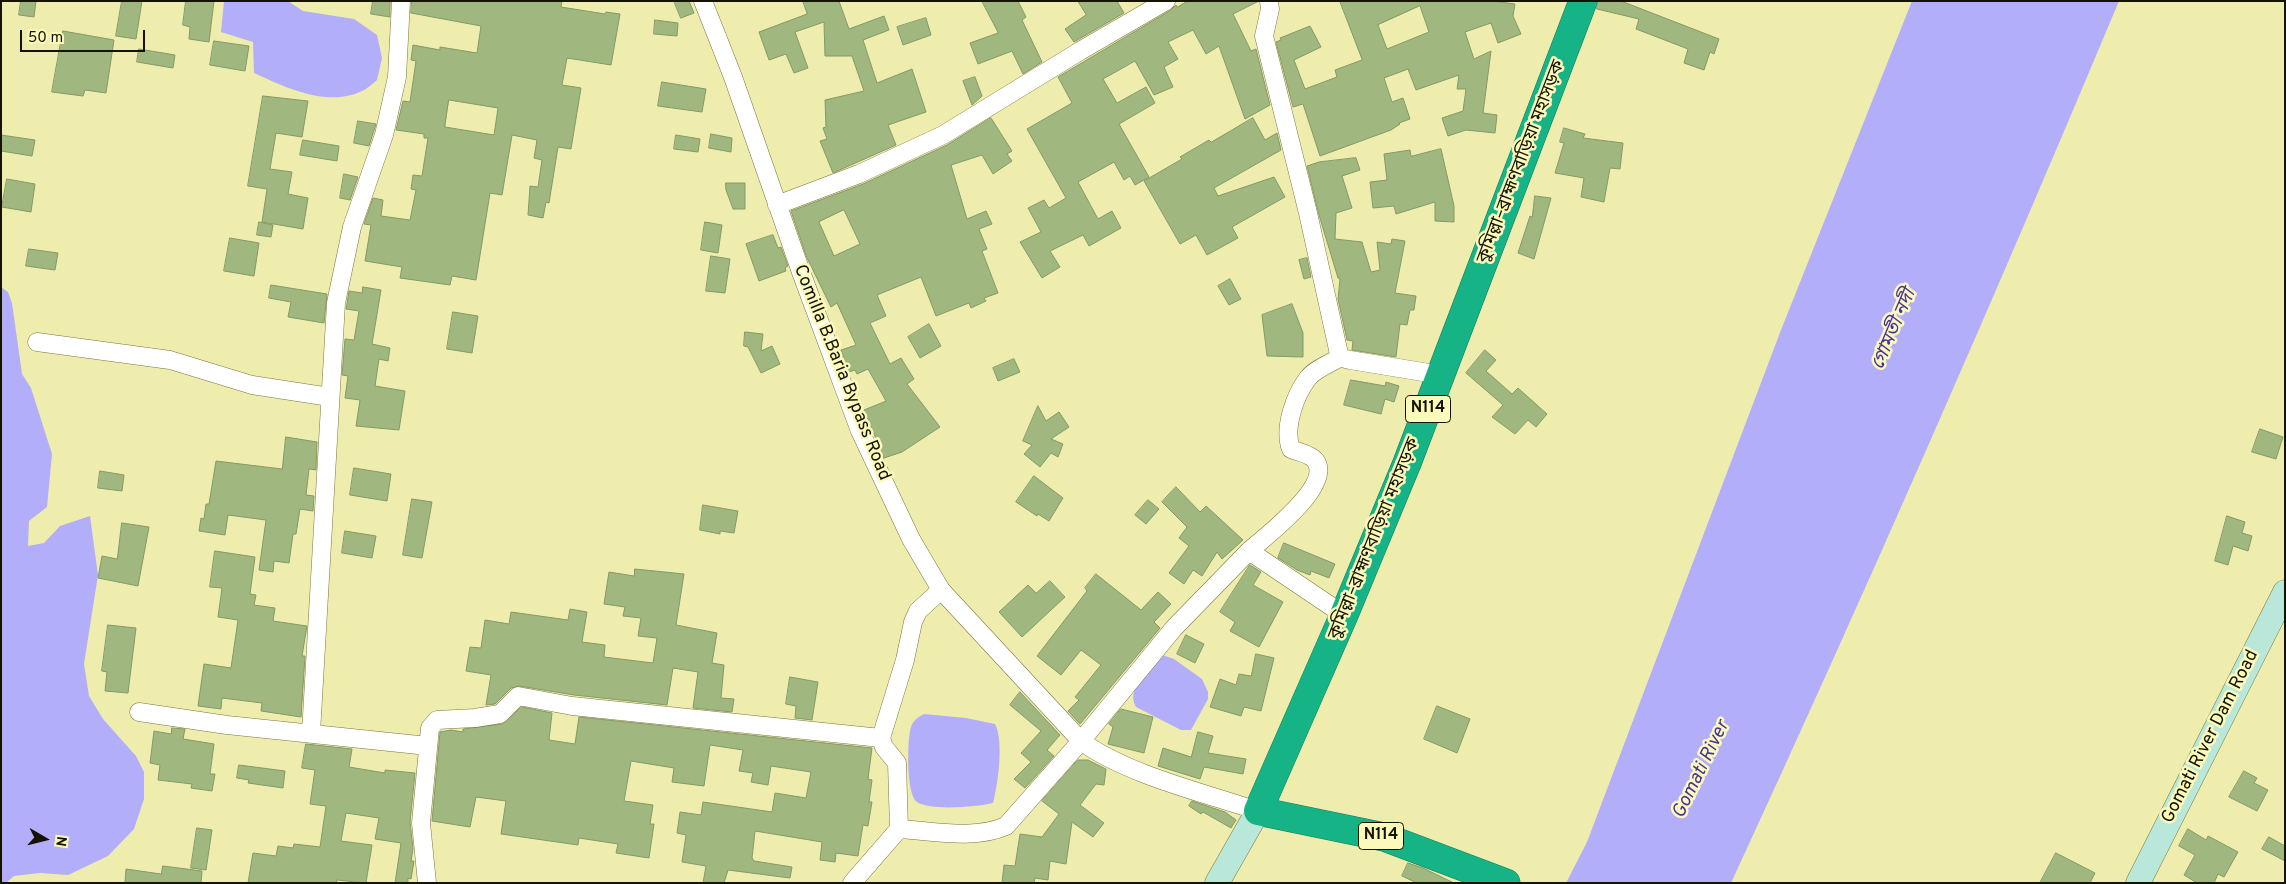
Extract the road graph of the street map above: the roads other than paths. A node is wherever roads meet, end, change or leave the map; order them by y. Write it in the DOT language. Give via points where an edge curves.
graph roads {
  1 [pos="401,1"];
  2 [pos="703,1"];
  3 [pos="1166,1"];
  4 [pos="1269,1"];
  5 [pos="1583,1"];
  6 [pos="777,205"];
  7 [pos="38,342"];
  8 [pos="1341,357"];
  9 [pos="1441,375"];
  10 [pos="330,397"];
  11 [pos="1249,552"];
  12 [pos="941,590"];
  13 [pos="2285,592"];
  14 [pos="1344,615"];
  15 [pos="139,712"];
  16 [pos="311,733"];
  17 [pos="881,738"];
  18 [pos="1081,741"];
  19 [pos="428,746"];
  20 [pos="1258,810"];
  21 [pos="898,829"];
  22 [pos="1502,881"];
  23 [pos="428,883"];
  24 [pos="852,883"];
  25 [pos="1217,883"];
  26 [pos="2138,883"];
  1 -- 10 [label="street" via="397,76 384,135 352,227 336,302"];
  2 -- 6 [label="street, Comilla B.Baria Bypass Road" via="733,76"];
  3 -- 6 [label="street" via="944,135 859,174"];
  4 -- 8 [label="street" via="1264,36"];
  5 -- 9 [label="highway, কুমিল্লা–ব্রাহ্মণবাড়িয়া মহাসড়ক / N114"];
  6 -- 12 [label="street, Comilla B.Baria Bypass Road" via="860,430 910,539"];
  7 -- 10 [label="street" via="170,360 252,385"];
  8 -- 9 [label="street"];
  8 -- 11 [label="street" via="1309,377 1297,399 1288,428 1291,448 1311,456 1319,467 1319,477 1310,493"];
  9 -- 14 [label="highway, কুমিল্লা–ব্রাহ্মণবাড়িয়া মহাসড়ক / N114"];
  10 -- 16 [label="street"];
  11 -- 14 [label="street"];
  11 -- 18 [label="street" via="1174,628"];
  12 -- 17 [label="street" via="918,611 913,622"];
  12 -- 18 [label="street, Comilla B.Baria Bypass Road"];
  13 -- 26 [label="main road, Gomati River Dam Road"];
  14 -- 20 [label="highway, কুমিল্লা–ব্রাহ্মণবাড়িয়া মহাসড়ক / N114"];
  15 -- 16 [label="street"];
  16 -- 19 [label="street"];
  17 -- 19 [label="street" via="572,706 518,696 500,714 437,720 430,728"];
  17 -- 21 [label="street" via="897,763"];
  18 -- 20 [label="street, Comilla B.Baria Bypass Road" via="1128,767"];
  18 -- 21 [label="street" via="1006,826 993,832 975,833"];
  19 -- 23 [label="street" via="421,823"];
  20 -- 22 [label="highway, N114" via="1384,837"];
  20 -- 25 [label="main road"];
  21 -- 24 [label="street"];
}
